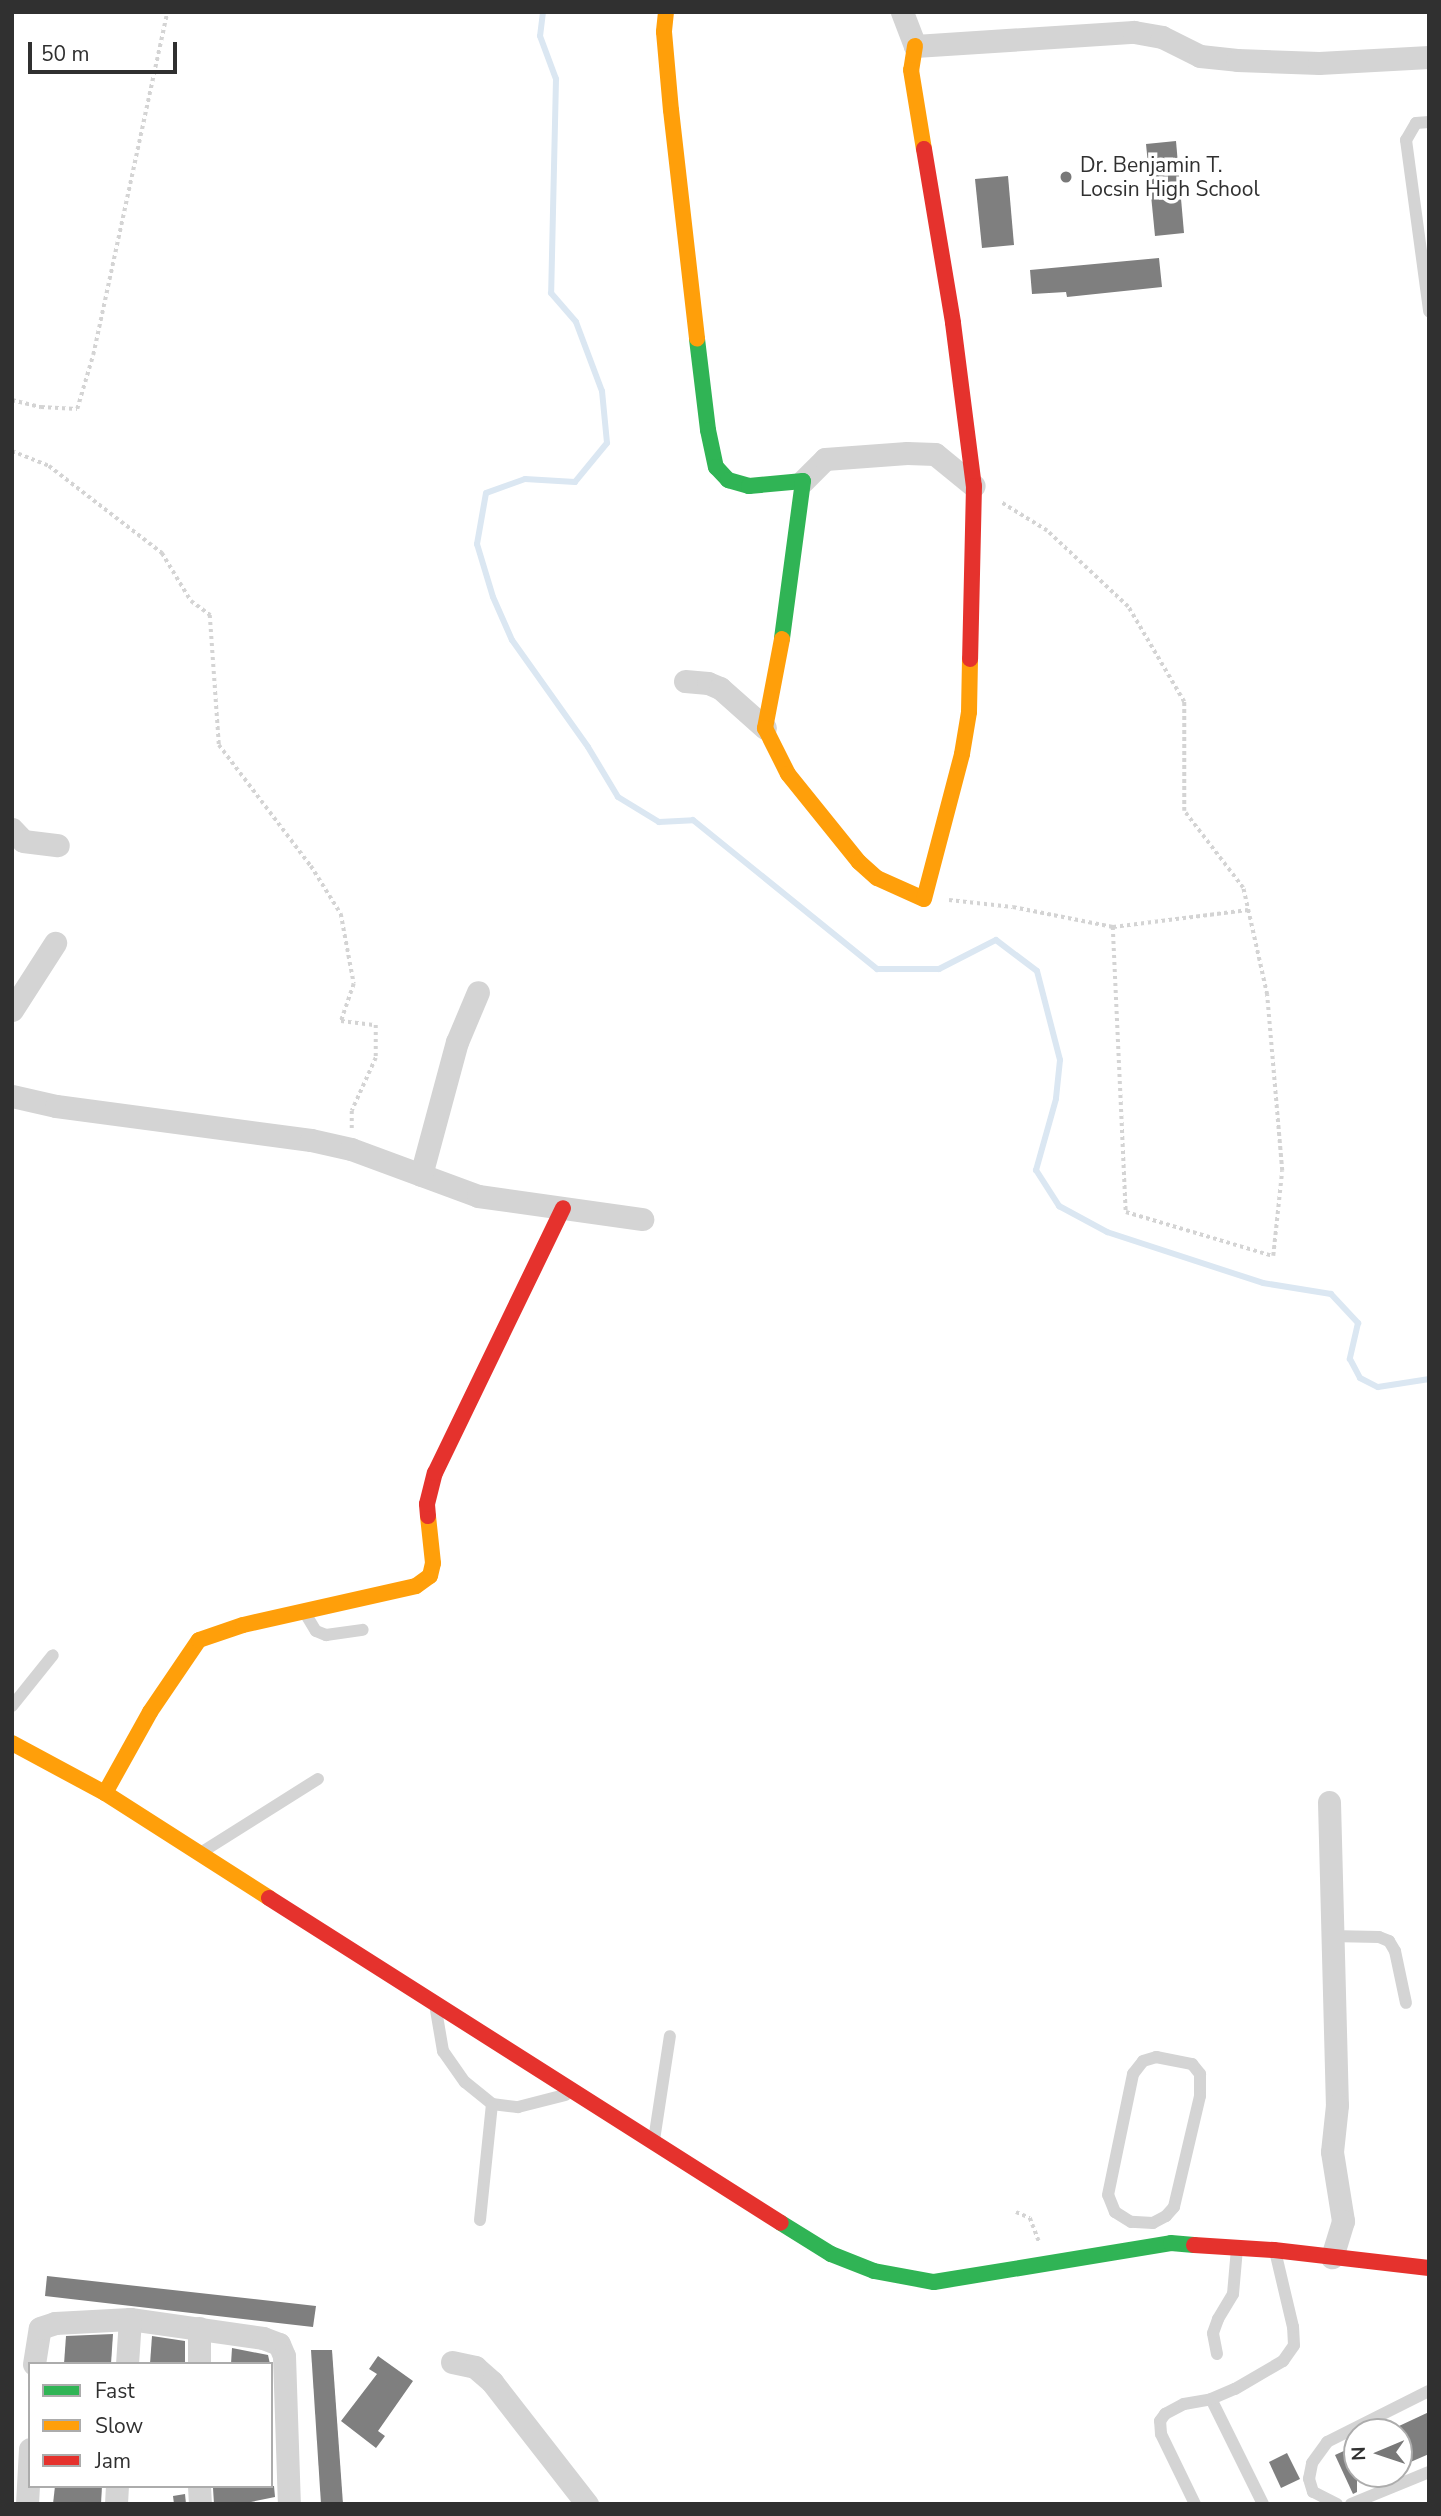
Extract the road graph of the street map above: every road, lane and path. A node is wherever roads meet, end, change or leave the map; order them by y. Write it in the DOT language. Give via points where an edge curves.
graph roads {
  1 [pos="167,12"];
  2 [pos="666,12"];
  3 [pos="902,12"];
  4 [pos="915,46"];
  5 [pos="1429,57"];
  6 [pos="1429,122"];
  7 [pos="1429,311"];
  8 [pos="12,400"];
  9 [pos="12,451"];
  10 [pos="803,481"];
  11 [pos="974,486"];
  12 [pos="685,681"];
  13 [pos="765,728"];
  14 [pos="12,829"];
  15 [pos="58,845"];
  16 [pos="924,900"];
  17 [pos="1248,910"];
  18 [pos="1113,927"];
  19 [pos="55,943"];
  20 [pos="478,992"];
  21 [pos="12,1010"];
  22 [pos="12,1096"];
  23 [pos="351,1149"];
  24 [pos="421,1175"];
  25 [pos="563,1208"];
  26 [pos="642,1219"];
  27 [pos="304,1611"];
  28 [pos="363,1630"];
  29 [pos="53,1655"];
  30 [pos="12,1706"];
  31 [pos="12,1743"];
  32 [pos="318,1779"];
  33 [pos="105,1793"];
  34 [pos="1329,1802"];
  35 [pos="198,1854"];
  36 [pos="1331,1936"];
  37 [pos="1406,2003"];
  38 [pos="435,2005"];
  39 [pos="670,2036"];
  40 [pos="572,2093"];
  41 [pos="492,2104"];
  42 [pos="654,2144"];
  43 [pos="1016,2212"];
  44 [pos="480,2220"];
  45 [pos="1131,2222"];
  46 [pos="1237,2248"];
  47 [pos="1129,2250"];
  48 [pos="1274,2250"];
  49 [pos="1332,2257"];
  50 [pos="1045,2263"];
  51 [pos="1429,2268"];
  52 [pos="130,2319"];
  53 [pos="199,2328"];
  54 [pos="1217,2354"];
  55 [pos="34,2362"];
  56 [pos="127,2362"];
  57 [pos="198,2362"];
  58 [pos="452,2362"];
  59 [pos="1429,2390"];
  60 [pos="1211,2399"];
  61 [pos="279,2465"];
  62 [pos="1429,2472"];
  63 [pos="28,2486"];
  64 [pos="27,2504"];
  65 [pos="289,2504"];
  66 [pos="587,2504"];
  67 [pos="1195,2504"];
  68 [pos="1263,2504"];
  69 [pos="1336,2504"];
  70 [pos="1351,2504"];
  1 -- 8 [label="path" via="96,342 77,409"];
  2 -- 10 [label="street" via="671,110 716,467 728,480 749,486"];
  3 -- 4 [label="street"];
  4 -- 5 [label="street" via="1134,32 1162,37 1200,56 1237,60 1319,63"];
  4 -- 11 [label="street" via="911,70 953,323"];
  6 -- 7 [label="lane" via="1416,123 1406,140"];
  9 -- 23 [label="path" via="49,466 162,553 191,601 210,615 219,745 311,866 341,914 354,984 341,1021 376,1025 376,1058 352,1111"];
  10 -- 11 [label="street" via="825,459 907,453 935,454"];
  10 -- 13 [label="street"];
  11 -- 16 [label="street" via="969,712"];
  11 -- 17 [label="path" via="1047,531 1128,607 1184,702 1185,811 1242,888"];
  12 -- 13 [label="street" via="720,688"];
  13 -- 16 [label="street" via="788,774 859,862 877,878"];
  14 -- 15 [label="street" via="23,841"];
  16 -- 18 [label="path" via="1013,907"];
  17 -- 18 [label="path"];
  17 -- 18 [label="path" via="1267,995 1282,1171 1273,1256 1126,1212"];
  19 -- 21 [label="street"];
  20 -- 24 [label="street" via="457,1042"];
  22 -- 23 [label="street"];
  23 -- 24 [label="street"];
  24 -- 25 [label="street" via="478,1196"];
  25 -- 26 [label="street"];
  25 -- 27 [label="street" via="435,1473 427,1504 433,1563 430,1576 416,1587"];
  27 -- 28 [label="lane" via="316,1631 326,1636"];
  27 -- 33 [label="street" via="199,1640 150,1712"];
  29 -- 30 [label="lane"];
  31 -- 33 [label="street"];
  32 -- 35 [label="lane"];
  33 -- 35 [label="street"];
  34 -- 36 [label="street"];
  35 -- 38 [label="street"];
  36 -- 37 [label="lane" via="1389,1941"];
  36 -- 49 [label="street" via="1337,2105 1332,2152 1343,2221"];
  38 -- 40 [label="street"];
  38 -- 41 [label="lane" via="443,2051 465,2082"];
  39 -- 42 [label="lane"];
  40 -- 41 [label="lane" via="518,2107"];
  40 -- 42 [label="street"];
  41 -- 44 [label="lane"];
  42 -- 50 [label="street" via="831,2254 874,2271 934,2282"];
  43 -- 50 [label="path" via="1030,2218"];
  45 -- 45 [label="lane" via="1115,2213 1108,2195 1133,2074 1143,2061 1156,2057 1192,2064 1200,2074 1200,2096 1174,2207 1153,2223"];
  45 -- 47 [label="lane"];
  46 -- 47 [label="street" via="1171,2243"];
  46 -- 48 [label="street"];
  46 -- 54 [label="lane" via="1233,2294 1213,2333"];
  47 -- 50 [label="street"];
  48 -- 49 [label="street"];
  48 -- 60 [label="lane" via="1294,2345 1283,2361"];
  49 -- 51 [label="street"];
  52 -- 53 [label="street"];
  52 -- 55 [label="street" via="40,2328"];
  52 -- 56 [label="street"];
  53 -- 57 [label="street"];
  53 -- 61 [label="street" via="263,2337 279,2344 284,2356"];
  58 -- 66 [label="street" via="475,2367 492,2382"];
  59 -- 69 [label="lane" via="1327,2442 1312,2463 1309,2479 1313,2492"];
  60 -- 67 [label="lane" via="1184,2404 1160,2421 1161,2434"];
  60 -- 68 [label="lane"];
  61 -- 65 [label="street"];
  62 -- 70 [label="lane"];
  63 -- 64 [label="street"];
}
